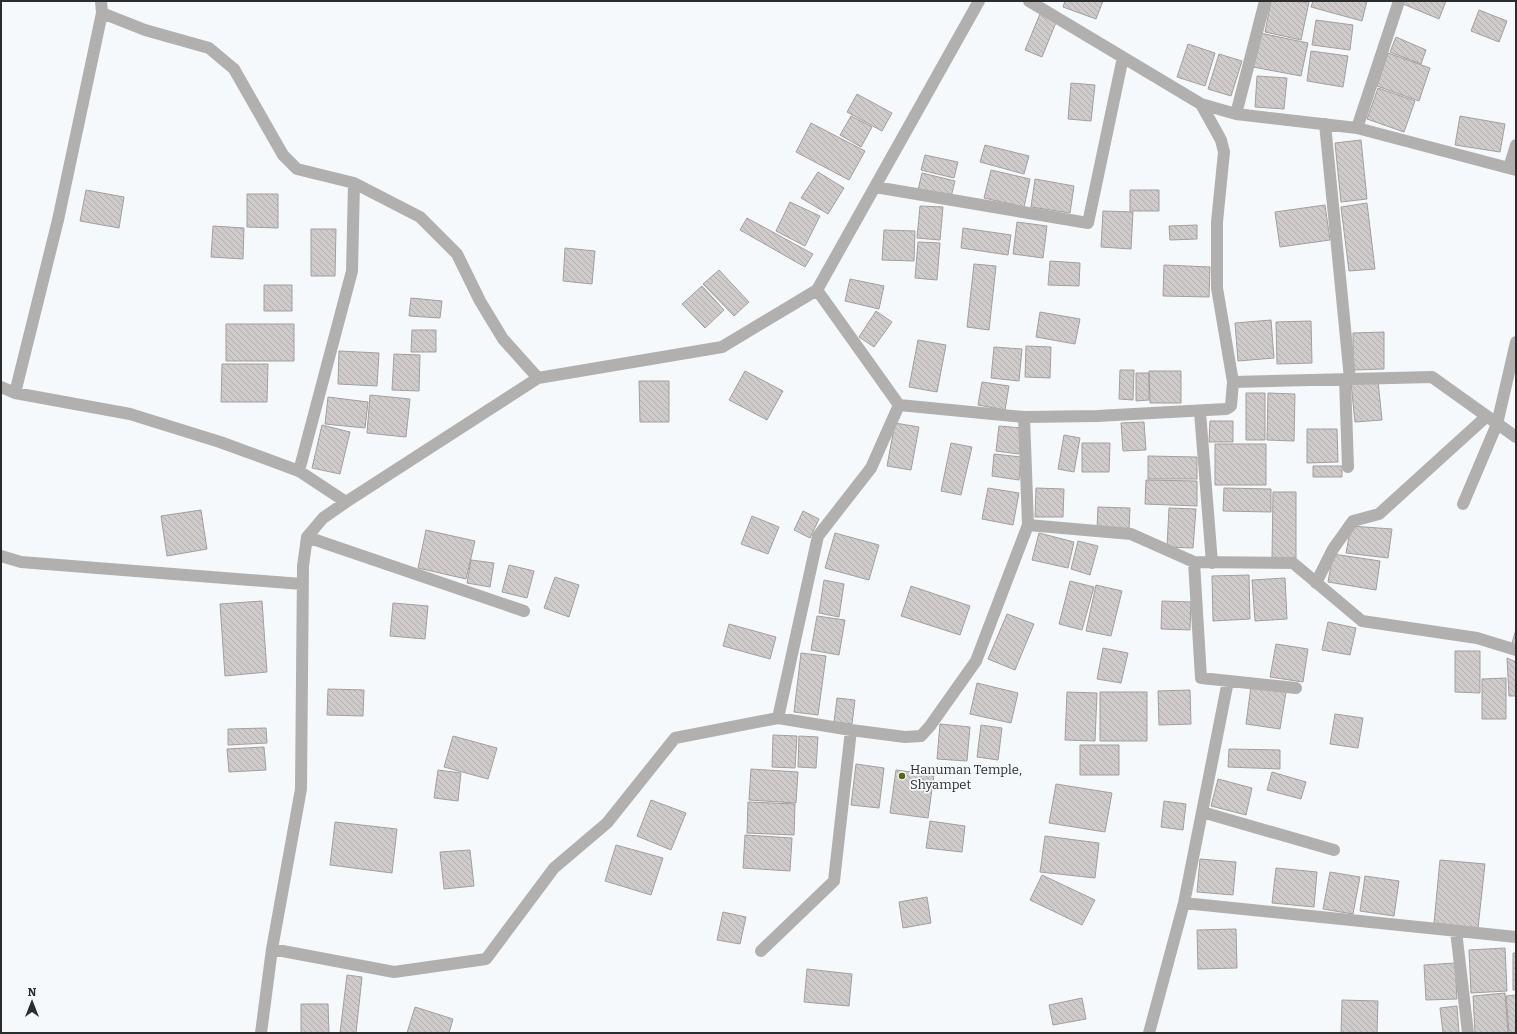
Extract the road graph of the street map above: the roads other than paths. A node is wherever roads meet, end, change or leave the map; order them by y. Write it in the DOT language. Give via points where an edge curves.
graph roads {
  1 [pos="979,1"];
  2 [pos="1030,1"];
  3 [pos="1265,1"];
  4 [pos="1399,1"];
  5 [pos="102,7"];
  6 [pos="1123,57"];
  7 [pos="1202,104"];
  8 [pos="1236,114"];
  9 [pos="1325,124"];
  10 [pos="1357,128"];
  11 [pos="1516,145"];
  12 [pos="1512,169"];
  13 [pos="354,183"];
  14 [pos="875,187"];
  15 [pos="816,290"];
  16 [pos="1516,342"];
  17 [pos="538,378"];
  18 [pos="1348,379"];
  19 [pos="1233,382"];
  20 [pos="1,387"];
  21 [pos="15,393"];
  22 [pos="900,405"];
  23 [pos="1200,412"];
  24 [pos="1487,416"];
  25 [pos="1024,418"];
  26 [pos="1497,424"];
  27 [pos="1516,437"];
  28 [pos="1348,467"];
  29 [pos="299,471"];
  30 [pos="346,502"];
  31 [pos="1463,504"];
  32 [pos="1028,525"];
  33 [pos="307,537"];
  34 [pos="1,556"];
  35 [pos="1194,562"];
  36 [pos="1212,563"];
  37 [pos="1316,583"];
  38 [pos="302,584"];
  39 [pos="524,611"];
  40 [pos="1516,650"];
  41 [pos="1228,681"];
  42 [pos="1296,688"];
  43 [pos="778,718"];
  44 [pos="852,730"];
  45 [pos="1202,812"];
  46 [pos="1334,850"];
  47 [pos="1184,903"];
  48 [pos="1456,931"];
  49 [pos="1516,937"];
  50 [pos="272,950"];
  51 [pos="761,951"];
  52 [pos="261,1033"];
  53 [pos="1149,1033"];
  54 [pos="1468,1033"];
  1 -- 14 [label="street"];
  2 -- 6 [label="street"];
  3 -- 8 [label="street"];
  4 -- 10 [label="street"];
  5 -- 13 [label="street" via="145,30 209,48 234,69 283,155 297,169"];
  5 -- 21 [label="street" via="58,220"];
  6 -- 7 [label="street"];
  6 -- 14 [label="street" via="1088,223"];
  7 -- 8 [label="street"];
  7 -- 19 [label="street" via="1221,140 1224,152 1217,222 1217,288"];
  8 -- 9 [label="street"];
  9 -- 10 [label="street"];
  9 -- 18 [label="street"];
  10 -- 12 [label="street"];
  11 -- 12 [label="street"];
  13 -- 17 [label="street" via="420,217 457,254 503,339"];
  13 -- 29 [label="street" via="352,271"];
  14 -- 15 [label="street"];
  15 -- 17 [label="street" via="722,346"];
  15 -- 22 [label="street"];
  16 -- 26 [label="street"];
  17 -- 30 [label="street"];
  18 -- 19 [label="street"];
  18 -- 24 [label="street" via="1432,377"];
  18 -- 28 [label="street"];
  19 -- 23 [label="street" via="1231,406"];
  20 -- 21 [label="street"];
  21 -- 29 [label="street" via="130,414 220,442"];
  22 -- 25 [label="street"];
  22 -- 43 [label="street" via="871,468 818,536"];
  23 -- 25 [label="street"];
  23 -- 36 [label="street"];
  24 -- 26 [label="street"];
  24 -- 37 [label="street" via="1379,514 1353,521 1333,549"];
  25 -- 32 [label="street"];
  26 -- 27 [label="street"];
  26 -- 31 [label="street"];
  29 -- 30 [label="street"];
  30 -- 33 [label="street" via="323,518"];
  32 -- 35 [label="street" via="1131,534"];
  32 -- 44 [label="street" via="976,661 930,726 920,736 905,737"];
  33 -- 38 [label="street"];
  33 -- 39 [label="street"];
  34 -- 38 [label="street" via="21,562"];
  35 -- 36 [label="street"];
  35 -- 41 [label="street" via="1201,678"];
  36 -- 37 [label="street" via="1293,563"];
  37 -- 40 [label="street" via="1362,621 1477,638"];
  38 -- 50 [label="street" via="301,789"];
  41 -- 42 [label="street"];
  41 -- 45 [label="street"];
  43 -- 44 [label="street"];
  43 -- 50 [label="street" via="675,738 607,823 554,868 486,959 394,972"];
  44 -- 51 [label="street" via="834,881"];
  45 -- 46 [label="street"];
  45 -- 47 [label="street"];
  47 -- 48 [label="street"];
  47 -- 53 [label="street"];
  48 -- 49 [label="street"];
  48 -- 54 [label="street"];
  50 -- 52 [label="street"];
}
